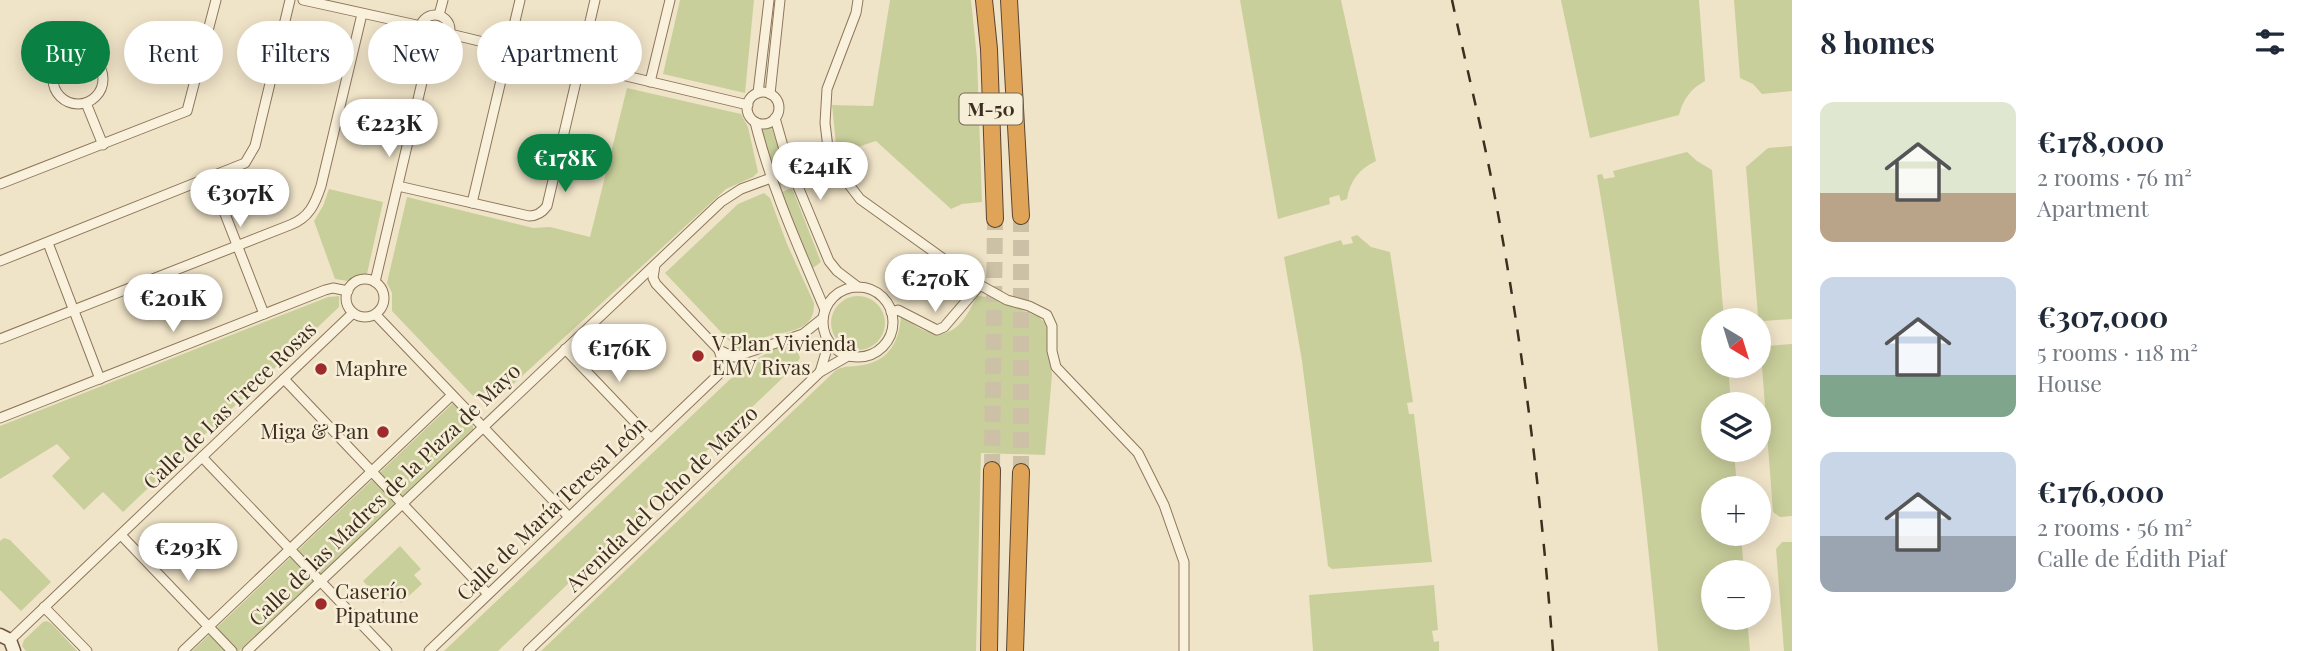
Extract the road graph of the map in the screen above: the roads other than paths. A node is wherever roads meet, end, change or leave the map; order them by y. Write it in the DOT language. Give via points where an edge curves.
graph roads {
  1 [pos="216,0"];
  2 [pos="290,0"];
  3 [pos="303,0"];
  4 [pos="443,0"];
  5 [pos="520,0"];
  6 [pos="595,0"];
  7 [pos="670,0"];
  8 [pos="769,0"];
  9 [pos="780,0"];
  10 [pos="858,0"];
  11 [pos="984,0"];
  12 [pos="1009,0"];
  13 [pos="362,14"];
  14 [pos="439,15"];
  15 [pos="396,21"];
  16 [pos="426,21"];
  17 [pos="446,21"];
  18 [pos="515,21"];
  19 [pos="590,21"];
  20 [pos="642,80"];
  21 [pos="650,82"];
  22 [pos="422,84"];
  23 [pos="500,84"];
  24 [pos="576,84"];
  25 [pos="758,93"];
  26 [pos="770,94"];
  27 [pos="86,103"];
  28 [pos="748,105"];
  29 [pos="775,118"];
  30 [pos="755,121"];
  31 [pos="103,145"];
  32 [pos="211,178"];
  33 [pos="771,178"];
  34 [pos="0,184"];
  35 [pos="398,186"];
  36 [pos="472,203"];
  37 [pos="1021,216"];
  38 [pos="995,219"];
  39 [pos="48,243"];
  40 [pos="238,246"];
  41 [pos="0,261"];
  42 [pos="655,265"];
  43 [pos="637,280"];
  44 [pos="375,282"];
  45 [pos="656,284"];
  46 [pos="980,285"];
  47 [pos="859,288"];
  48 [pos="348,291"];
  49 [pos="73,310"];
  50 [pos="891,312"];
  51 [pos="353,313"];
  52 [pos="264,314"];
  53 [pos="824,314"];
  54 [pos="376,315"];
  55 [pos="0,339"];
  56 [pos="829,342"];
  57 [pos="565,349"];
  58 [pos="719,350"];
  59 [pos="848,356"];
  60 [pos="820,372"];
  61 [pos="100,379"];
  62 [pos="284,379"];
  63 [pos="452,395"];
  64 [pos="0,418"];
  65 [pos="483,427"];
  66 [pos="651,439"];
  67 [pos="202,457"];
  68 [pos="992,470"];
  69 [pos="371,472"];
  70 [pos="1021,472"];
  71 [pos="402,504"];
  72 [pos="569,517"];
  73 [pos="121,535"];
  74 [pos="290,549"];
  75 [pos="321,581"];
  76 [pos="488,594"];
  77 [pos="44,607"];
  78 [pos="209,626"];
  79 [pos="7,643"];
  80 [pos="87,651"];
  81 [pos="183,651"];
  82 [pos="232,651"];
  83 [pos="247,651"];
  84 [pos="387,651"];
  85 [pos="429,651"];
  86 [pos="528,651"];
  87 [pos="989,651"];
  88 [pos="1015,651"];
  89 [pos="1184,651"];
  1 -- 31 [label="street" via="187,111"];
  2 -- 32 [label="street" via="251,156 246,163"];
  3 -- 13 [label="street"];
  4 -- 14 [label="street"];
  5 -- 18 [label="street"];
  6 -- 19 [label="street"];
  7 -- 21 [label="street"];
  8 -- 25 [label="street"];
  9 -- 26 [label="street"];
  10 -- 46 [label="street" via="827,89 825,123 834,165 860,199"];
  11 -- 38 [label="highway, M-50"];
  12 -- 37 [label="highway, M-50"];
  13 -- 15 [label="street"];
  13 -- 40 [label="street" via="313,207 296,223"];
  14 -- 16 [label="street"];
  14 -- 17 [label="street"];
  20 -- 21 [label="street"];
  21 -- 28 [label="street"];
  22 -- 35 [label="street"];
  23 -- 36 [label="street"];
  24 -- 36 [label="street" via="544,211 529,216"];
  25 -- 26 [label="street"];
  25 -- 28 [label="street"];
  26 -- 29 [label="street" via="778,106"];
  27 -- 27 [label="street" via="99,93 103,77 90,58 75,55 60,62 54,85 70,103"];
  27 -- 31 [label="street"];
  28 -- 30 [label="street"];
  29 -- 30 [label="street" via="767,123"];
  29 -- 47 [label="street" via="787,160 829,261"];
  30 -- 33 [label="street"];
  31 -- 34 [label="street"];
  32 -- 39 [label="street"];
  32 -- 40 [label="street"];
  33 -- 42 [label="street, Calle de las Madres de la Plaza de Mayo" via="730,195"];
  33 -- 53 [label="street"];
  35 -- 36 [label="street"];
  35 -- 44 [label="street"];
  39 -- 41 [label="street"];
  39 -- 49 [label="street"];
  40 -- 49 [label="street"];
  40 -- 52 [label="street"];
  42 -- 43 [label="street, Calle de las Madres de la Plaza de Mayo"];
  42 -- 45 [label="street"];
  43 -- 45 [label="street"];
  43 -- 57 [label="street, Calle de las Madres de la Plaza de Mayo"];
  44 -- 48 [label="street" via="362,279"];
  44 -- 54 [label="street" via="385,301"];
  45 -- 58 [label="street"];
  46 -- 50 [label="street" via="937,330 898,310"];
  46 -- 89 [label="street" via="1047,315 1056,367 1138,453 1164,505 1184,562"];
  47 -- 50 [label="street" via="879,295"];
  47 -- 53 [label="street" via="838,293"];
  48 -- 51 [label="street" via="346,303"];
  48 -- 52 [label="street" via="325,290"];
  49 -- 55 [label="street"];
  49 -- 61 [label="street"];
  50 -- 59 [label="street" via="890,335 882,348 868,356"];
  51 -- 54 [label="street" via="364,318"];
  51 -- 62 [label="street, Calle de Las Trece Rosas"];
  52 -- 61 [label="street"];
  53 -- 56 [label="street"];
  53 -- 58 [label="street" via="803,334 740,356"];
  54 -- 63 [label="street"];
  56 -- 59 [label="street"];
  56 -- 60 [label="street, Avenida del Ocho de Marzo"];
  57 -- 65 [label="street, Calle de las Madres de la Plaza de Mayo"];
  57 -- 66 [label="street"];
  58 -- 66 [label="street, Calle de María Teresa León" via="718,375"];
  59 -- 60 [label="street, Avenida del Ocho de Marzo"];
  60 -- 86 [label="street, Avenida del Ocho de Marzo"];
  61 -- 64 [label="street"];
  62 -- 67 [label="street, Calle de Las Trece Rosas"];
  62 -- 69 [label="street"];
  63 -- 65 [label="street"];
  63 -- 69 [label="street"];
  65 -- 71 [label="street, Calle de las Madres de la Plaza de Mayo"];
  65 -- 72 [label="street"];
  66 -- 72 [label="street, Calle de María Teresa León"];
  67 -- 73 [label="street, Calle de Las Trece Rosas"];
  67 -- 74 [label="street"];
  68 -- 87 [label="highway"];
  69 -- 71 [label="street"];
  69 -- 74 [label="street"];
  70 -- 88 [label="highway"];
  71 -- 75 [label="street, Calle de las Madres de la Plaza de Mayo"];
  71 -- 76 [label="street"];
  72 -- 76 [label="street, Calle de María Teresa León"];
  73 -- 77 [label="street, Calle de Las Trece Rosas"];
  73 -- 78 [label="street"];
  74 -- 75 [label="street"];
  74 -- 78 [label="street"];
  75 -- 83 [label="street, Calle de las Madres de la Plaza de Mayo"];
  75 -- 84 [label="street"];
  76 -- 85 [label="street, Calle de María Teresa León"];
  77 -- 79 [label="street, Calle de Las Trece Rosas"];
  77 -- 80 [label="street"];
  78 -- 81 [label="street"];
  78 -- 82 [label="street"];
}
